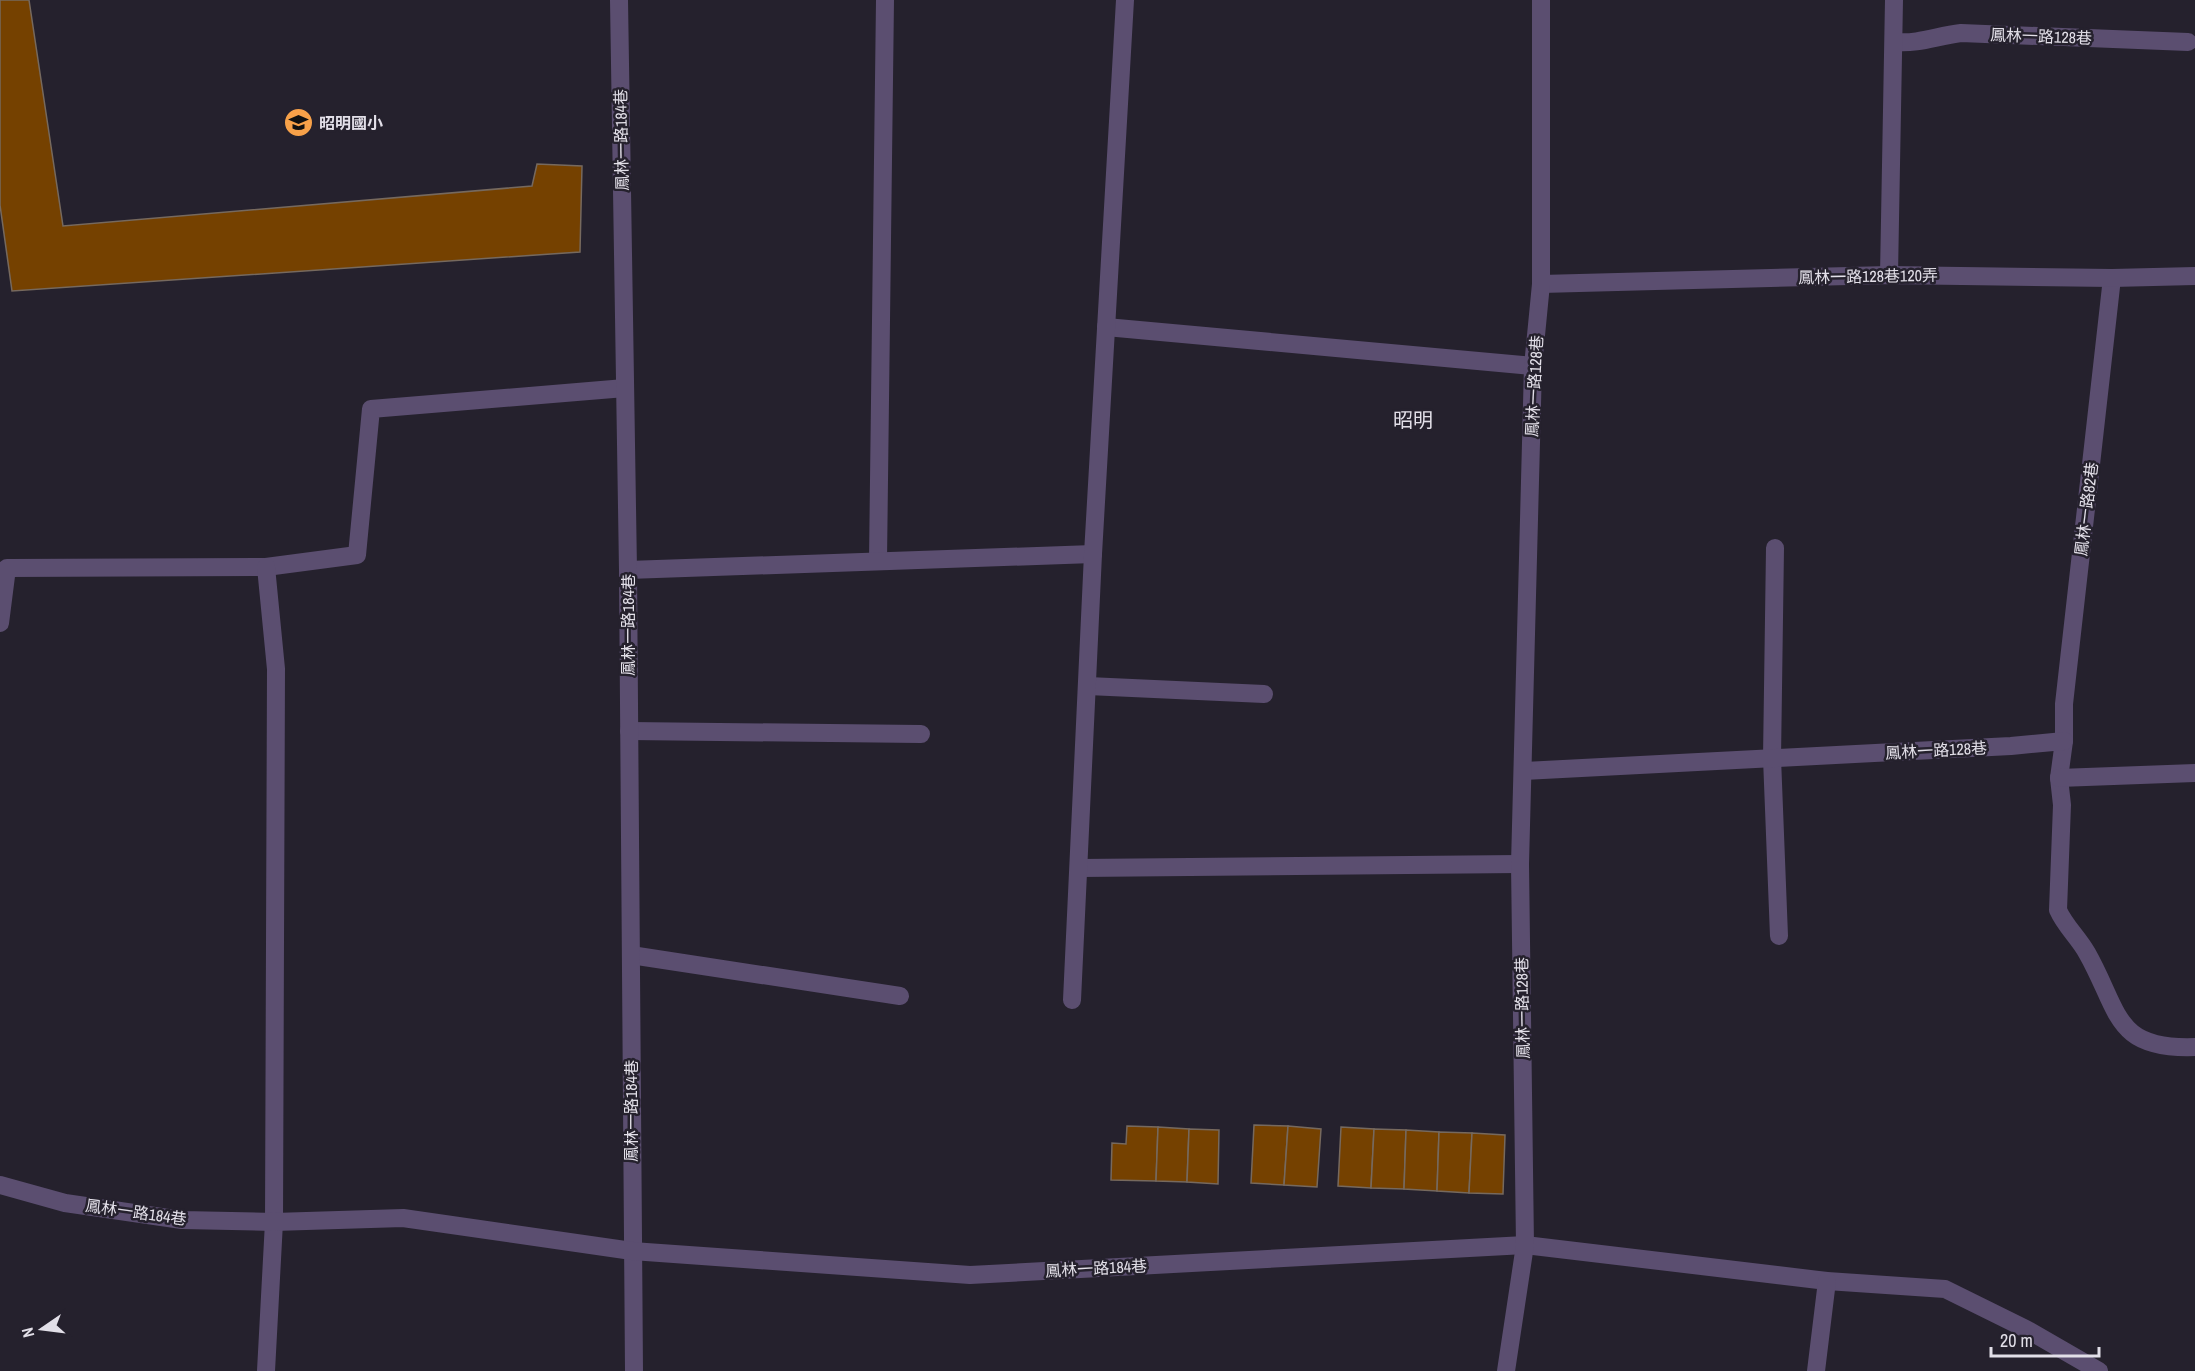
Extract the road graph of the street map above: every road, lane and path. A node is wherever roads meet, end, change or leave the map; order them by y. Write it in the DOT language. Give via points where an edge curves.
graph roads {
  1 [pos="619,0"];
  2 [pos="885,0"];
  3 [pos="1125,0"];
  4 [pos="1541,0"];
  5 [pos="1894,0"];
  6 [pos="1895,42"];
  7 [pos="2188,42"];
  8 [pos="1889,275"];
  9 [pos="2195,276"];
  10 [pos="2112,278"];
  11 [pos="1541,284"];
  12 [pos="1106,327"];
  13 [pos="1533,366"];
  14 [pos="625,388"];
  15 [pos="1774,548"];
  16 [pos="1094,554"];
  17 [pos="878,561"];
  18 [pos="266,567"];
  19 [pos="628,570"];
  20 [pos="0,623"];
  21 [pos="1088,686"];
  22 [pos="1264,694"];
  23 [pos="629,731"];
  24 [pos="921,734"];
  25 [pos="2064,741"];
  26 [pos="1772,758"];
  27 [pos="1523,771"];
  28 [pos="2195,773"];
  29 [pos="2059,778"];
  30 [pos="1520,864"];
  31 [pos="1080,868"];
  32 [pos="1779,936"];
  33 [pos="631,955"];
  34 [pos="900,996"];
  35 [pos="1072,1000"];
  36 [pos="2195,1047"];
  37 [pos="0,1185"];
  38 [pos="274,1222"];
  39 [pos="1524,1245"];
  40 [pos="632,1251"];
  41 [pos="1827,1281"];
  42 [pos="266,1371"];
  43 [pos="634,1371"];
  44 [pos="1506,1371"];
  45 [pos="1816,1371"];
  46 [pos="2099,1371"];
  1 -- 14 [label="street, 鳳林一路184巷"];
  2 -- 17 [label="street"];
  3 -- 12 [label="street"];
  4 -- 11 [label="street, 鳳林一路128巷"];
  5 -- 6 [label="street"];
  6 -- 7 [label="street, 鳳林一路128巷" via="1916,44 1934,36 1961,33"];
  6 -- 8 [label="street"];
  8 -- 10 [label="street, 鳳林一路128巷120弄"];
  8 -- 11 [label="street, 鳳林一路128巷120弄"];
  9 -- 10 [label="street, 鳳林一路128巷120弄"];
  10 -- 25 [label="street, 鳳林一路82巷" via="2064,704"];
  11 -- 13 [label="street, 鳳林一路128巷"];
  12 -- 13 [label="street"];
  12 -- 16 [label="street"];
  13 -- 27 [label="street, 鳳林一路128巷"];
  14 -- 18 [label="street" via="371,409 357,555"];
  14 -- 19 [label="street, 鳳林一路184巷"];
  15 -- 26 [label="street"];
  16 -- 17 [label="street"];
  16 -- 21 [label="street"];
  17 -- 19 [label="street"];
  18 -- 20 [label="street" via="7,568"];
  18 -- 38 [label="street" via="276,669"];
  19 -- 23 [label="street, 鳳林一路184巷"];
  21 -- 22 [label="street"];
  21 -- 31 [label="street"];
  23 -- 24 [label="street"];
  23 -- 33 [label="street, 鳳林一路184巷"];
  25 -- 26 [label="street, 鳳林一路128巷"];
  25 -- 29 [label="street, 鳳林一路82巷"];
  26 -- 27 [label="street, 鳳林一路128巷"];
  26 -- 32 [label="street"];
  27 -- 30 [label="street, 鳳林一路128巷"];
  28 -- 29 [label="street"];
  29 -- 36 [label="street, 鳳林一路82巷" via="2062,805 2057,898 2064,923 2088,954 2117,1018 2130,1033 2167,1048"];
  30 -- 31 [label="street"];
  30 -- 39 [label="street, 鳳林一路128巷"];
  31 -- 35 [label="street"];
  33 -- 34 [label="street"];
  33 -- 40 [label="street, 鳳林一路184巷"];
  37 -- 38 [label="street, 鳳林一路184巷" via="65,1203 182,1220"];
  38 -- 40 [label="street, 鳳林一路184巷" via="403,1218"];
  38 -- 42 [label="street"];
  39 -- 40 [label="street, 鳳林一路184巷" via="970,1275"];
  39 -- 41 [label="street"];
  39 -- 44 [label="street, 鳳林一路128巷"];
  40 -- 43 [label="street, 鳳林一路184巷"];
  41 -- 45 [label="street"];
  41 -- 46 [label="street" via="1945,1289"];
}
